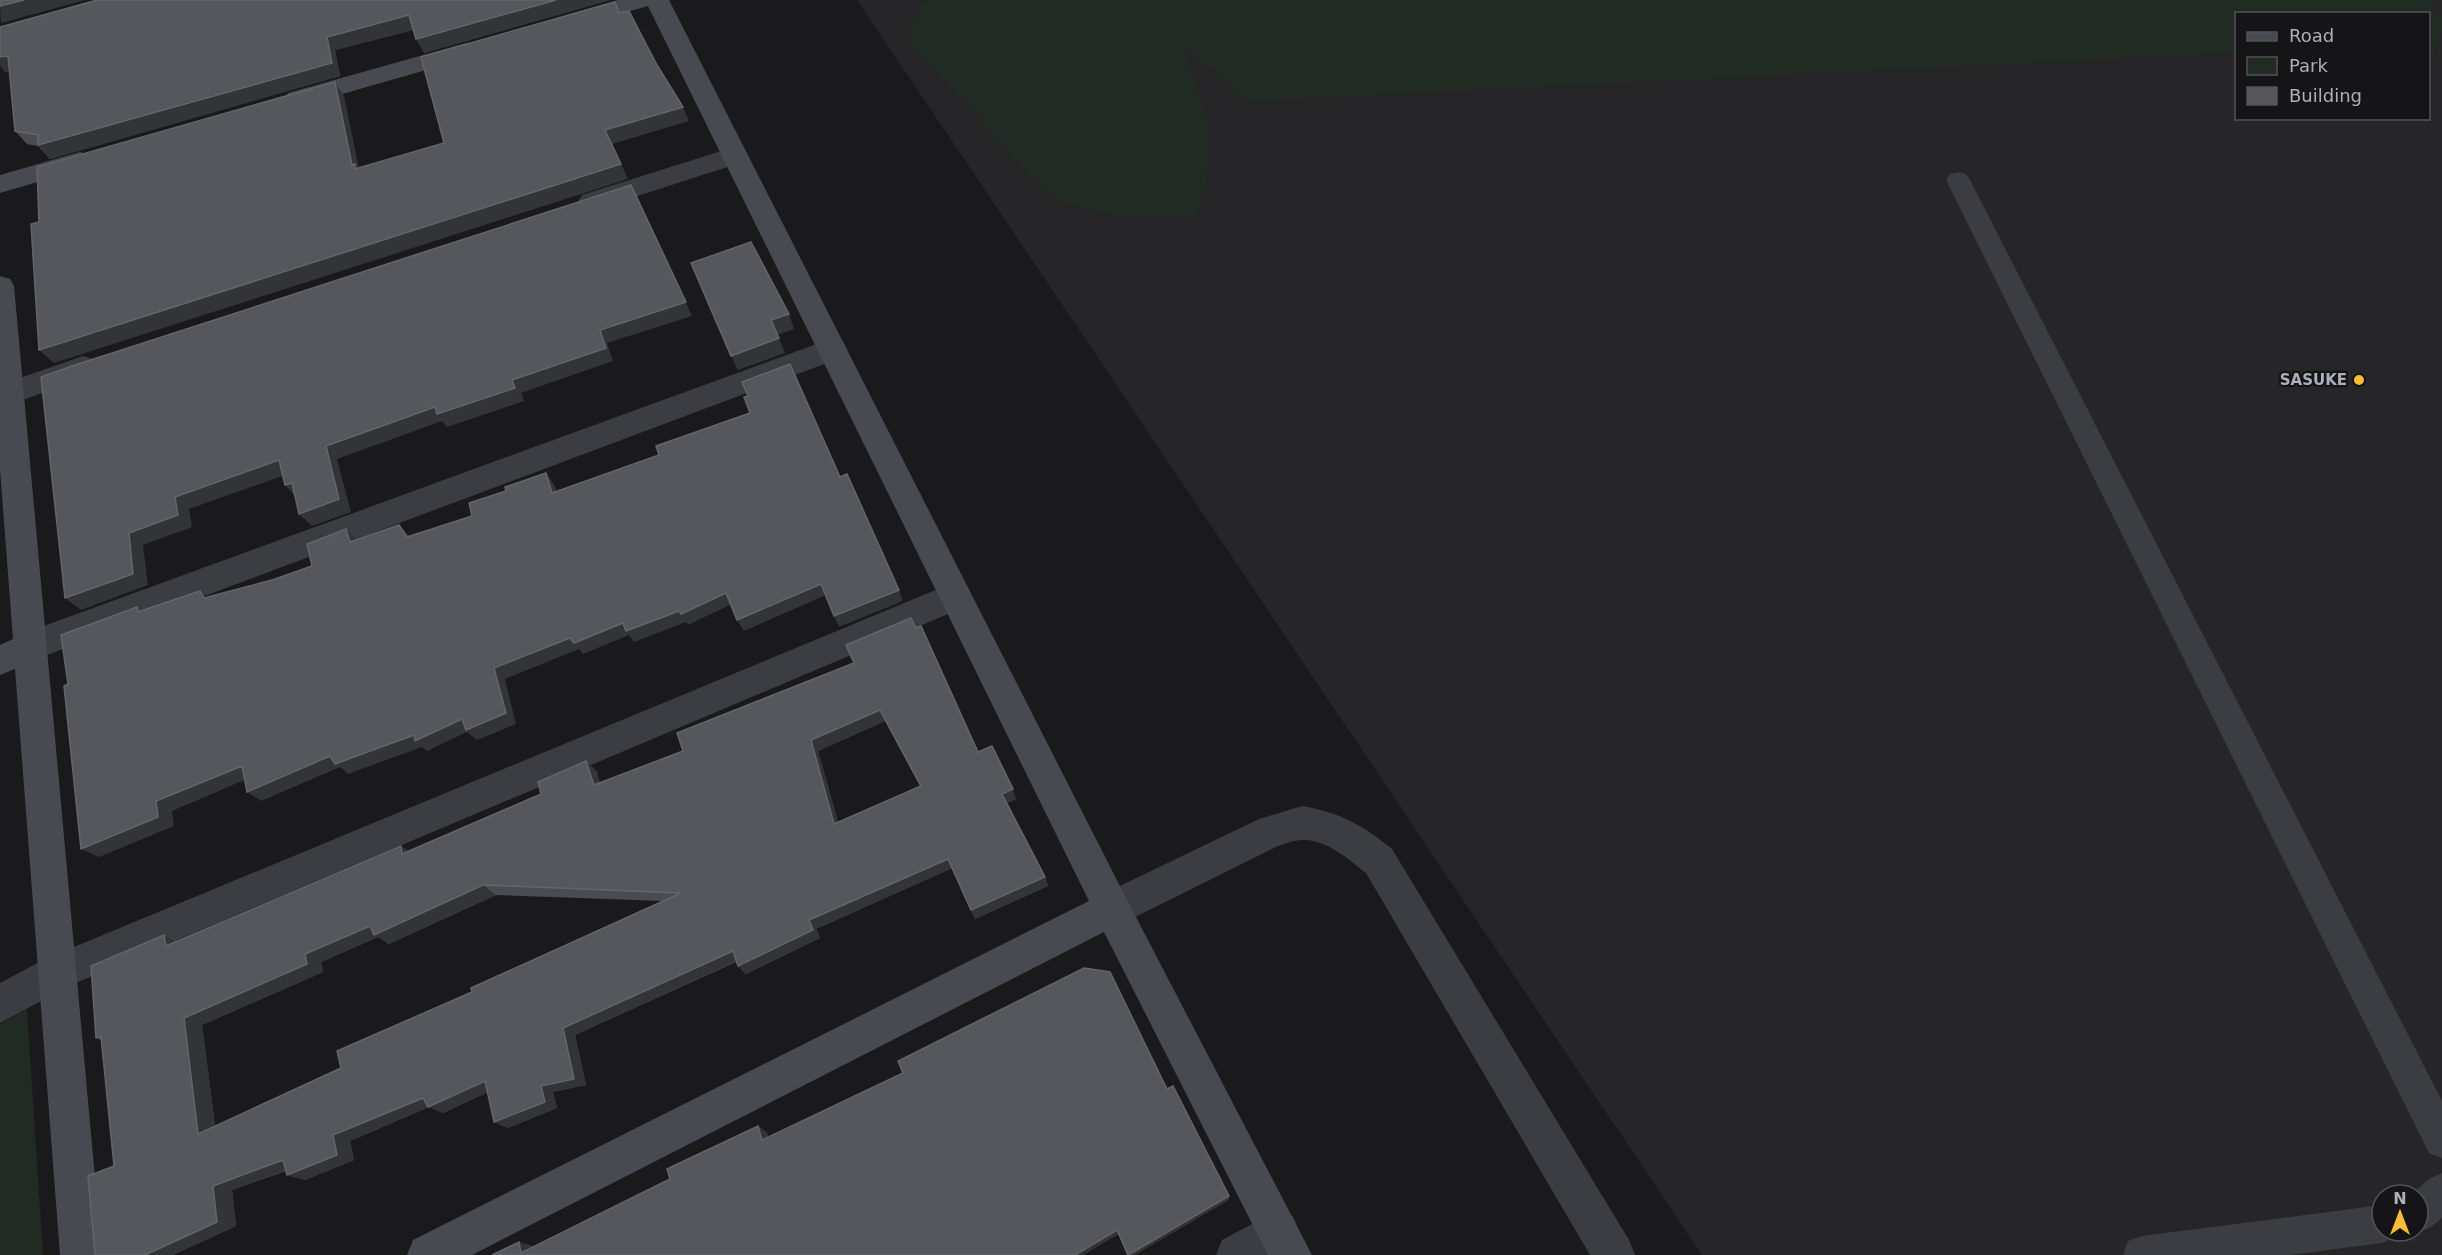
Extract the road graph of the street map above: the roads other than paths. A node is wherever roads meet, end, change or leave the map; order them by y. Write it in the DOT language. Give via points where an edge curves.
graph roads {
  1 [pos="644,0"];
  2 [pos="657,0"];
  3 [pos="552,26"];
  4 [pos="483,46"];
  5 [pos="276,105"];
  6 [pos="104,154"];
  7 [pos="734,156"];
  8 [pos="1958,180"];
  9 [pos="0,184"];
  10 [pos="564,212"];
  11 [pos="0,286"];
  12 [pos="833,349"];
  13 [pos="110,358"];
  14 [pos="5,395"];
  15 [pos="955,596"];
  16 [pos="15,654"];
  17 [pos="1112,909"];
  18 [pos="58,972"];
  19 [pos="0,1004"];
  20 [pos="2442,1140"];
  21 [pos="2442,1192"];
  22 [pos="2430,1203"];
  23 [pos="2370,1226"];
  24 [pos="1284,1243"];
  25 [pos="81,1255"];
  26 [pos="428,1255"];
  27 [pos="1236,1255"];
  28 [pos="1614,1255"];
  29 [pos="2142,1255"];
  1 -- 3 [label="street"];
  2 -- 7 [label="street"];
  4 -- 5 [label="street"];
  6 -- 9 [label="street"];
  7 -- 10 [label="street"];
  7 -- 12 [label="street"];
  8 -- 20 [label="lane"];
  11 -- 14 [label="street"];
  12 -- 15 [label="street"];
  12 -- 16 [label="street"];
  13 -- 14 [label="street"];
  14 -- 16 [label="street"];
  15 -- 17 [label="street"];
  15 -- 18 [label="street"];
  16 -- 18 [label="street"];
  17 -- 24 [label="street"];
  17 -- 26 [label="street"];
  17 -- 28 [label="street" via="1272,831 1302,823 1330,828 1359,845 1379,861"];
  18 -- 19 [label="street"];
  18 -- 25 [label="street"];
  21 -- 22 [label="lane"];
  23 -- 29 [label="lane"];
  24 -- 27 [label="street"];
}
